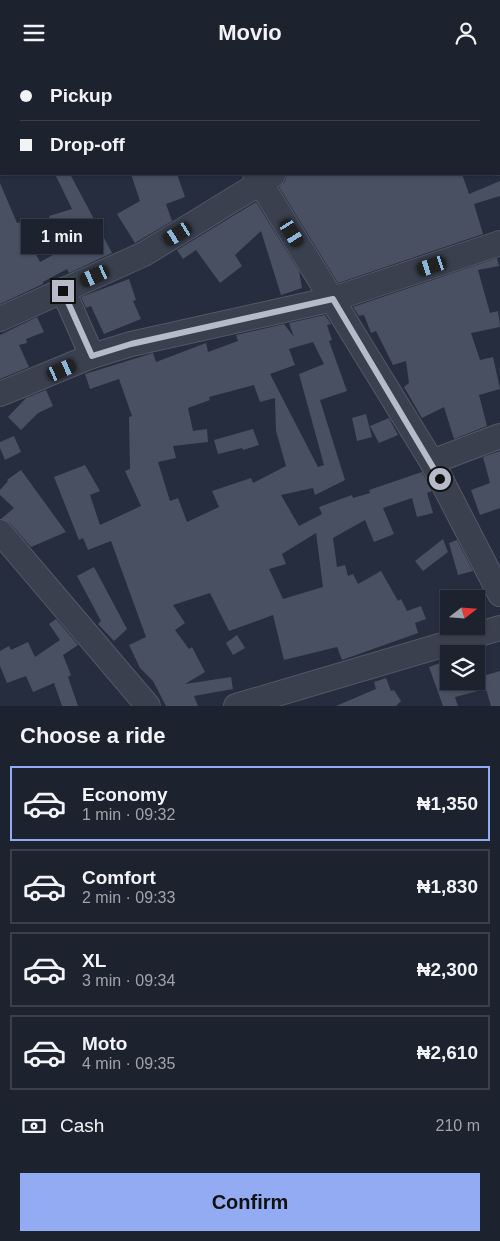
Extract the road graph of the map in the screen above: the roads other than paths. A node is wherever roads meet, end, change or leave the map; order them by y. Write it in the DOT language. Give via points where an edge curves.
graph roads {
  1 [pos="264,177"];
  2 [pos="500,243"];
  3 [pos="63,291"];
  4 [pos="333,299"];
  5 [pos="0,319"];
  6 [pos="92,356"];
  7 [pos="0,395"];
  8 [pos="500,436"];
  9 [pos="432,462"];
  10 [pos="0,532"];
  11 [pos="500,594"];
  12 [pos="500,628"];
  13 [pos="148,706"];
  14 [pos="236,706"];
  1 -- 3 [label="street" via="144,254"];
  1 -- 4 [label="street"];
  2 -- 4 [label="street"];
  3 -- 5 [label="street"];
  3 -- 6 [label="street"];
  4 -- 6 [label="street" via="131,344"];
  4 -- 9 [label="street"];
  6 -- 7 [label="street"];
  8 -- 9 [label="street"];
  9 -- 11 [label="street"];
  10 -- 13 [label="street"];
  12 -- 14 [label="street"];
}
